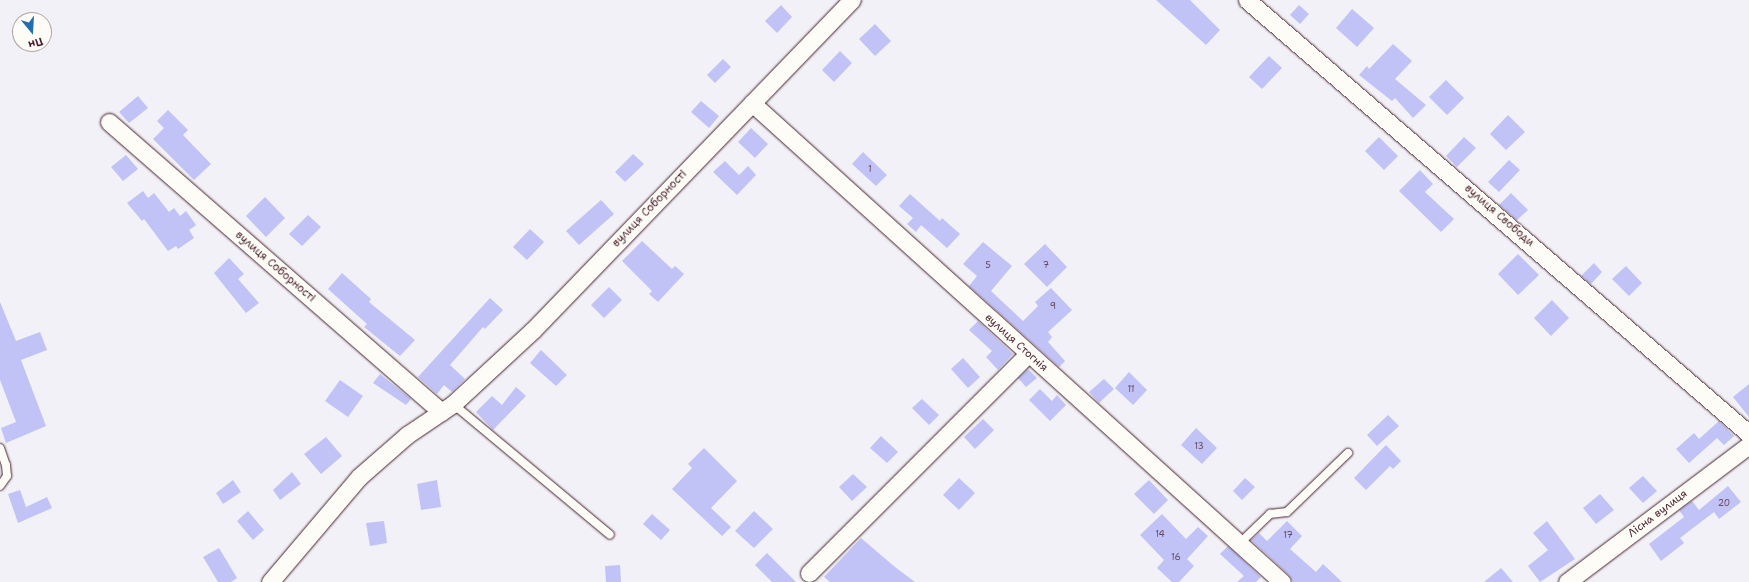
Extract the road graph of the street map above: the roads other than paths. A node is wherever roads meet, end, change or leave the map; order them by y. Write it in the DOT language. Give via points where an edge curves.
graph roads {
  1 [pos="852,0"];
  2 [pos="1247,0"];
  3 [pos="752,103"];
  4 [pos="109,122"];
  5 [pos="1028,354"];
  6 [pos="447,408"];
  7 [pos="1749,434"];
  8 [pos="1749,446"];
  9 [pos="0,448"];
  10 [pos="1348,453"];
  11 [pos="0,486"];
  12 [pos="610,535"];
  13 [pos="1240,543"];
  14 [pos="808,573"];
  15 [pos="270,582"];
  16 [pos="1282,582"];
  17 [pos="1567,582"];
  1 -- 3 [label="street, вулиця Соборності"];
  2 -- 7 [label="street, вулиця Свободи"];
  3 -- 5 [label="street, вулиця Стогнія"];
  3 -- 6 [label="street, вулиця Соборності" via="533,330"];
  4 -- 6 [label="street, вулиця Соборності"];
  5 -- 13 [label="street, вулиця Стогнія"];
  5 -- 14 [label="street"];
  6 -- 12 [label="lane"];
  6 -- 15 [label="street, вулиця Соборності" via="407,435 359,478"];
  8 -- 17 [label="street, Лісна вулиця"];
  9 -- 11 [label="lane" via="6,465 6,476"];
  10 -- 13 [label="lane" via="1287,512 1270,514"];
  13 -- 16 [label="street, вулиця Стогнія"];
}
